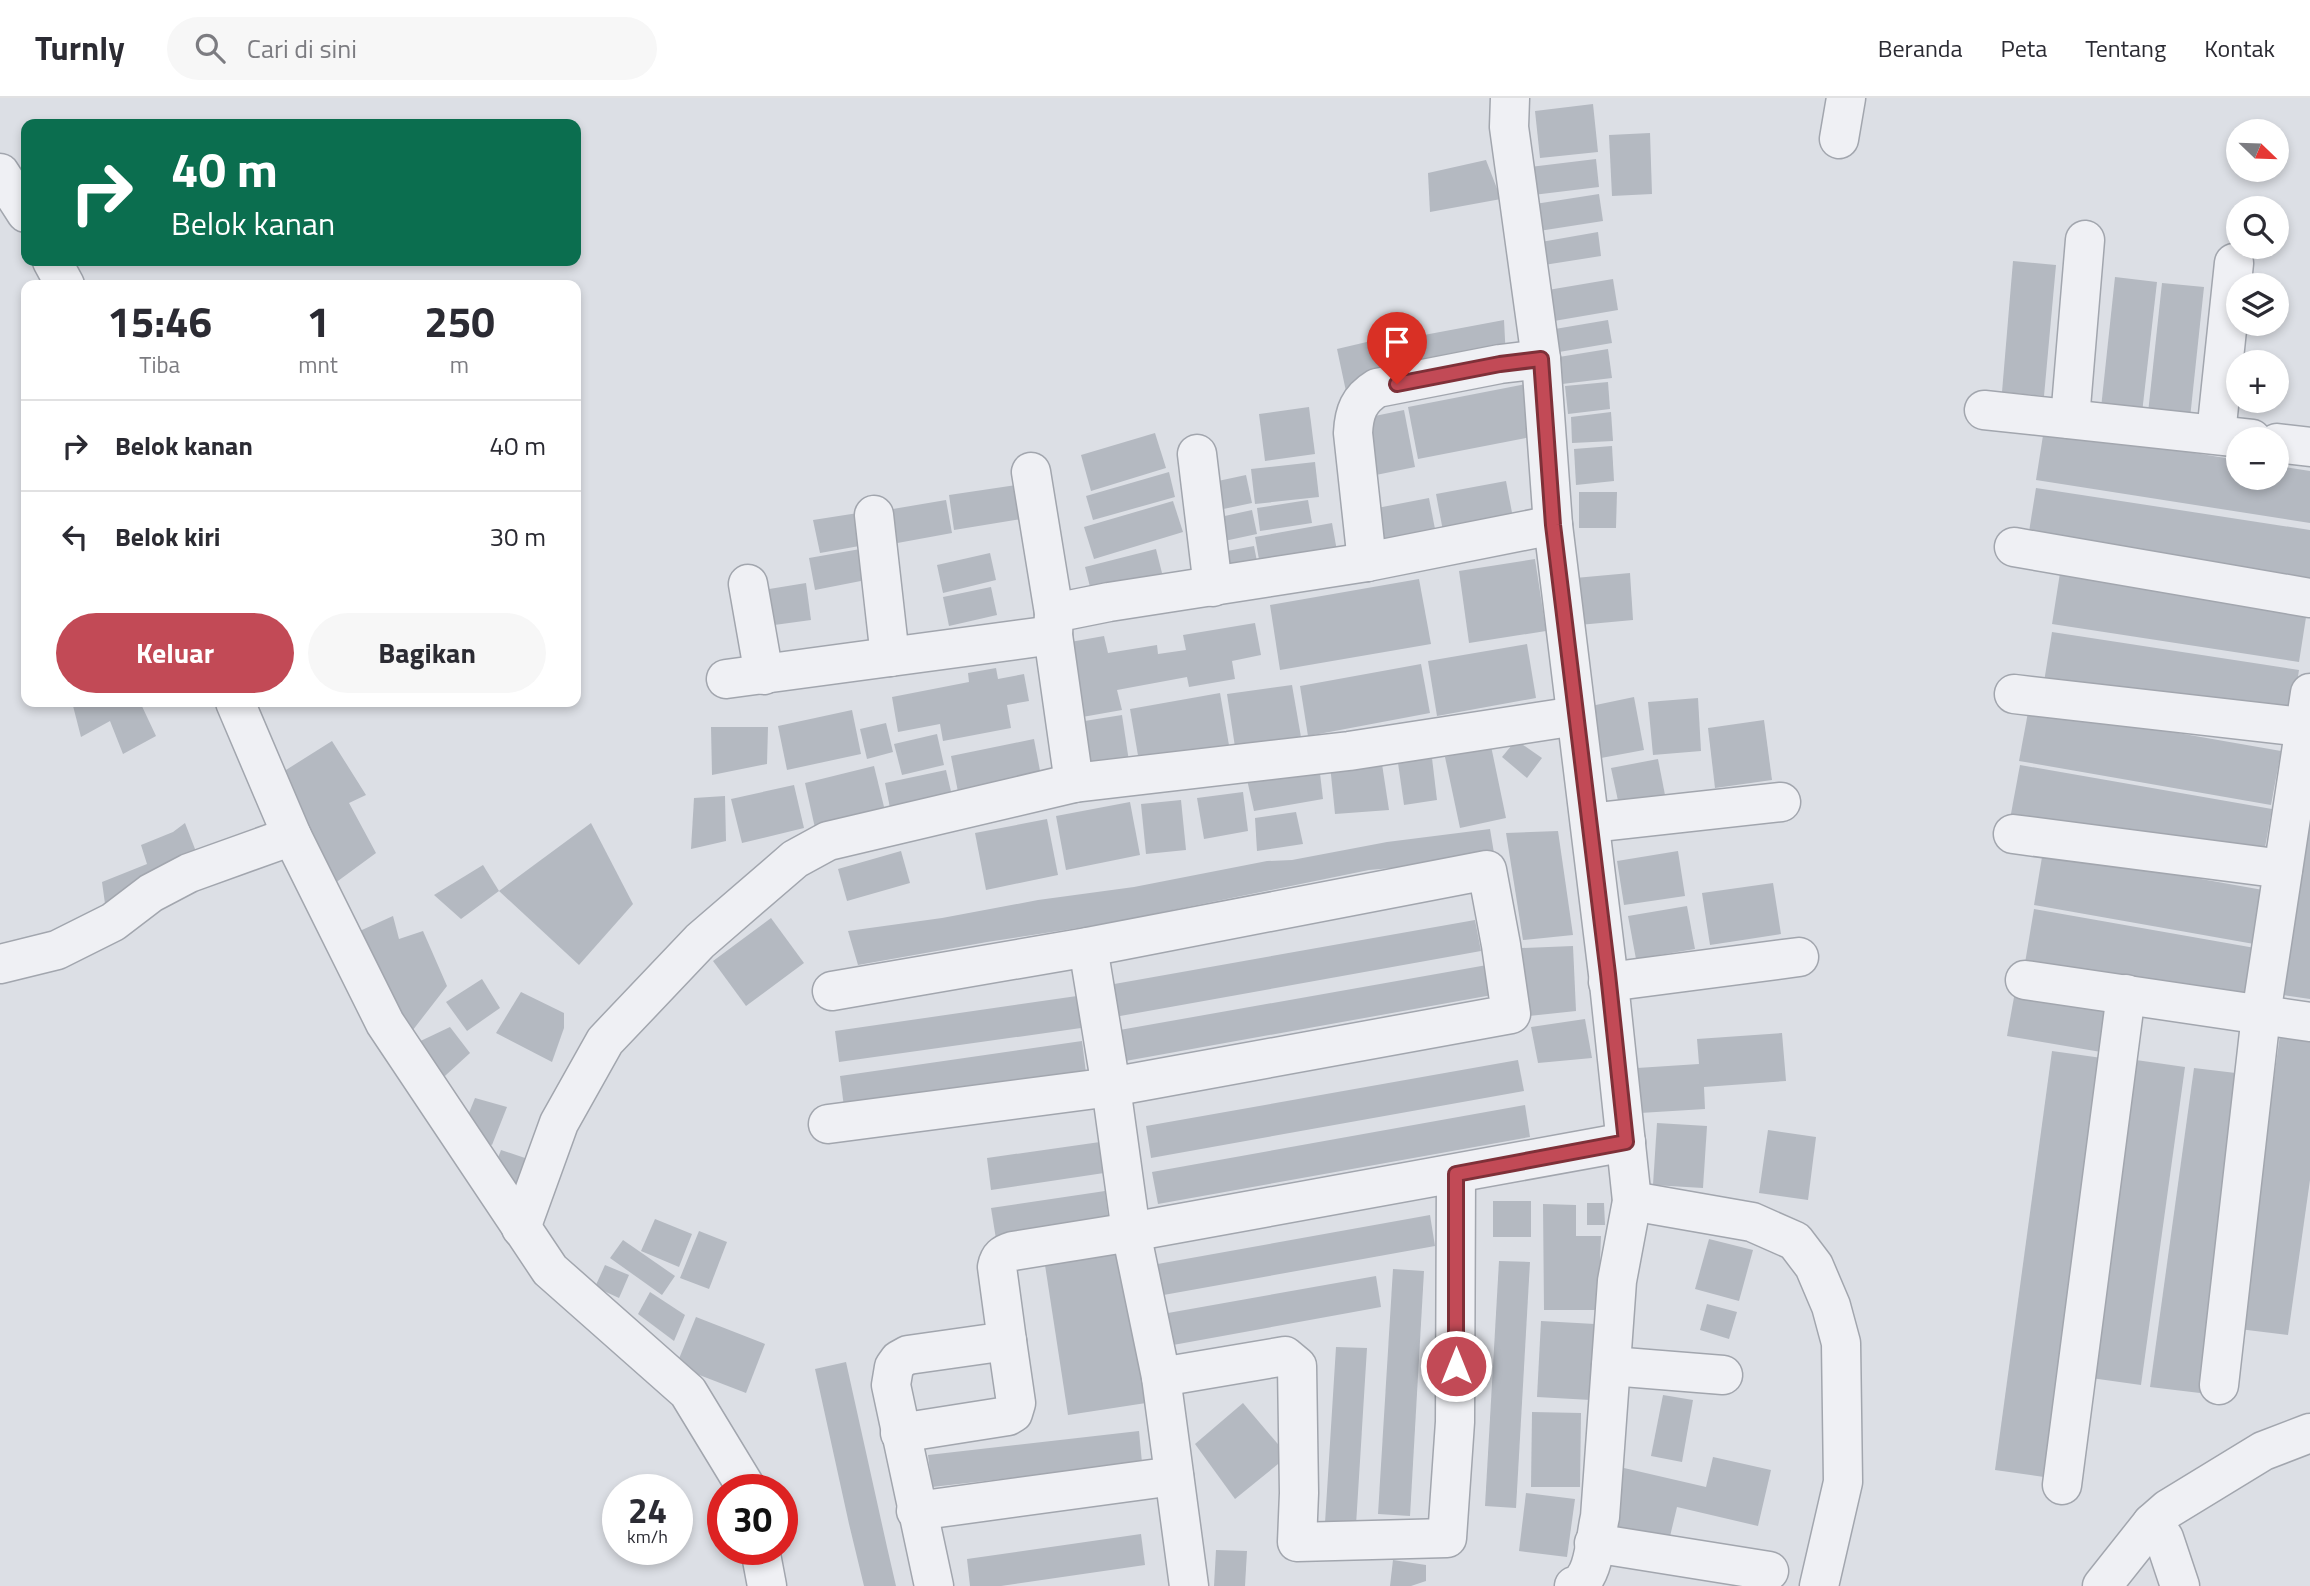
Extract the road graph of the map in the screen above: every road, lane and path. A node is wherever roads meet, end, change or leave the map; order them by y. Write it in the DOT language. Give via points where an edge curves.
graph roads {
  1 [pos="1510,98"];
  2 [pos="1846,98"];
  3 [pos="1839,139"];
  4 [pos="0,173"];
  5 [pos="21,206"];
  6 [pos="2085,240"];
  7 [pos="2234,263"];
  8 [pos="1541,359"];
  9 [pos="1984,410"];
  10 [pos="2070,419"];
  11 [pos="2234,427"];
  12 [pos="2226,436"];
  13 [pos="2289,444"];
  14 [pos="2310,447"];
  15 [pos="1197,454"];
  16 [pos="1031,472"];
  17 [pos="874,515"];
  18 [pos="1553,525"];
  19 [pos="2014,547"];
  20 [pos="1367,562"];
  21 [pos="748,584"];
  22 [pos="1213,587"];
  23 [pos="2310,598"];
  24 [pos="1053,624"];
  25 [pos="890,657"];
  26 [pos="764,675"];
  27 [pos="726,679"];
  28 [pos="2014,694"];
  29 [pos="237,707"];
  30 [pos="1576,716"];
  31 [pos="2308,716"];
  32 [pos="1074,783"];
  33 [pos="1781,802"];
  34 [pos="1590,823"];
  35 [pos="2013,834"];
  36 [pos="292,836"];
  37 [pos="2283,869"];
  38 [pos="1088,947"];
  39 [pos="1799,957"];
  40 [pos="0,964"];
  41 [pos="2025,980"];
  42 [pos="1608,982"];
  43 [pos="832,990"];
  44 [pos="2126,994"];
  45 [pos="2261,1015"];
  46 [pos="2310,1022"];
  47 [pos="1111,1087"];
  48 [pos="828,1124"];
  49 [pos="1626,1142"];
  50 [pos="1456,1174"];
  51 [pos="1632,1201"];
  52 [pos="521,1228"];
  53 [pos="1131,1232"];
  54 [pos="1007,1341"];
  55 [pos="1611,1366"];
  56 [pos="1723,1375"];
  57 [pos="1161,1377"];
  58 [pos="2219,1384"];
  59 [pos="900,1433"];
  60 [pos="2310,1433"];
  61 [pos="738,1474"];
  62 [pos="1174,1476"];
  63 [pos="2062,1485"];
  64 [pos="916,1511"];
  65 [pos="2152,1523"];
  66 [pos="1594,1543"];
  67 [pos="763,1565"];
  68 [pos="1769,1571"];
  69 [pos="766,1586"];
  70 [pos="934,1586"];
  71 [pos="1189,1586"];
  72 [pos="1574,1586"];
  73 [pos="1819,1586"];
  74 [pos="2102,1586"];
  75 [pos="2180,1586"];
  1 -- 8 [label="street" via="1509,127"];
  2 -- 3 [label="street"];
  4 -- 5 [label="street"];
  6 -- 10 [label="street"];
  7 -- 11 [label="street"];
  8 -- 18 [label="street"];
  8 -- 20 [label="street" via="1377,388 1364,399 1354,416 1353,433"];
  9 -- 10 [label="street"];
  10 -- 12 [label="street"];
  13 -- 14 [label="street"];
  15 -- 22 [label="street"];
  16 -- 24 [label="street"];
  17 -- 25 [label="street"];
  18 -- 20 [label="street"];
  18 -- 30 [label="street"];
  19 -- 23 [label="street"];
  20 -- 22 [label="street"];
  21 -- 26 [label="street"];
  22 -- 24 [label="street" via="1109,602"];
  24 -- 25 [label="street"];
  24 -- 32 [label="street"];
  25 -- 26 [label="street"];
  26 -- 27 [label="street"];
  28 -- 31 [label="street"];
  29 -- 36 [label="street"];
  30 -- 32 [label="street" via="1349,751"];
  30 -- 34 [label="street"];
  31 -- 37 [label="street"];
  32 -- 52 [label="street" via="828,841 795,859 700,941 605,1041 559,1123"];
  33 -- 34 [label="street"];
  34 -- 42 [label="street"];
  35 -- 37 [label="street"];
  36 -- 40 [label="street" via="189,873 151,893 113,922 57,950"];
  36 -- 52 [label="street" via="385,1023"];
  37 -- 45 [label="street"];
  38 -- 43 [label="street"];
  38 -- 47 [label="street"];
  38 -- 47 [label="street" via="1487,870 1501,945 1511,1014"];
  39 -- 42 [label="street"];
  41 -- 44 [label="street"];
  42 -- 49 [label="street"];
  44 -- 45 [label="street"];
  44 -- 63 [label="street"];
  45 -- 46 [label="street"];
  45 -- 58 [label="street"];
  47 -- 48 [label="street"];
  47 -- 53 [label="street"];
  49 -- 50 [label="street"];
  49 -- 51 [label="street"];
  50 -- 53 [label="street"];
  50 -- 57 [label="street" via="1456,1394 1447,1538 1297,1542 1297,1366 1284,1356"];
  51 -- 55 [label="street" via="1617,1281"];
  51 -- 73 [label="street" via="1752,1222 1795,1241 1814,1266 1841,1343 1843,1482"];
  52 -- 61 [label="street" via="550,1270 688,1392"];
  53 -- 54 [label="street" via="1000,1257 997,1267"];
  53 -- 57 [label="street"];
  54 -- 59 [label="street" via="899,1360 891,1385"];
  54 -- 59 [label="street" via="1016,1403 1013,1413"];
  55 -- 56 [label="street"];
  55 -- 66 [label="street"];
  57 -- 62 [label="street"];
  59 -- 64 [label="street"];
  60 -- 65 [label="street" via="2263,1451 2168,1508"];
  62 -- 64 [label="street"];
  62 -- 71 [label="street"];
  64 -- 70 [label="street"];
  65 -- 74 [label="street"];
  65 -- 75 [label="street" via="2164,1538"];
  66 -- 68 [label="street"];
  66 -- 72 [label="street" via="1591,1568"];
  67 -- 69 [label="street"];
}
